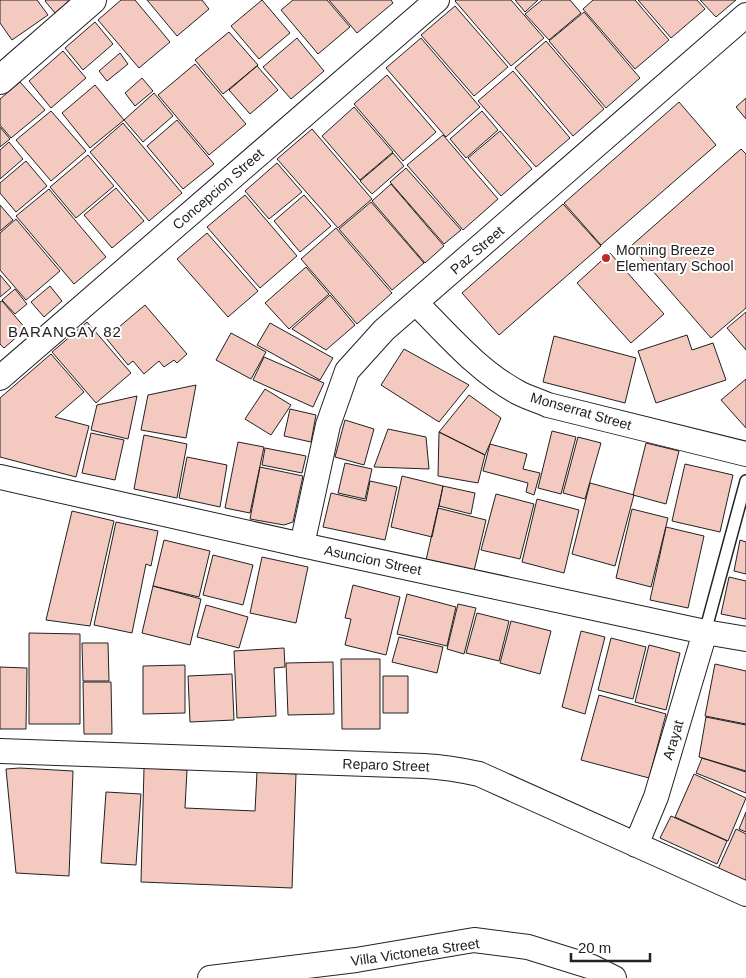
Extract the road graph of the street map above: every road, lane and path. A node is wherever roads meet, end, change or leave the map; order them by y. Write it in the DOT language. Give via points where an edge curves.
graph roads {
  1 [pos="92,0"];
  2 [pos="437,0"];
  3 [pos="746,15"];
  4 [pos="0,80"];
  5 [pos="416,303"];
  6 [pos="0,378"];
  7 [pos="746,454"];
  8 [pos="0,477"];
  9 [pos="746,481"];
  10 [pos="302,545"];
  11 [pos="705,632"];
  12 [pos="746,639"];
  13 [pos="0,751"];
  14 [pos="636,845"];
  15 [pos="746,894"];
  16 [pos="210,978"];
  17 [pos="614,978"];
  1 -- 4 [label="street"];
  2 -- 6 [label="street, Concepcion Street"];
  3 -- 5 [label="street, Paz Street"];
  5 -- 7 [label="street, Monserrat Street" via="463,351 519,393 548,405"];
  5 -- 10 [label="street, Paz Street" via="384,330 347,371 328,425"];
  8 -- 10 [label="street, Asuncion Street"];
  9 -- 11 [label="lane"];
  10 -- 11 [label="street, Asuncion Street"];
  11 -- 12 [label="street, Asuncion Street"];
  11 -- 14 [label="street, Arayat" via="656,797"];
  13 -- 14 [label="street, Reparo Street" via="446,767 479,774"];
  14 -- 15 [label="street, Reparo Street"];
  16 -- 17 [label="street, Villa Victoneta Street" via="356,960 474,940 528,947 592,967"];
}
